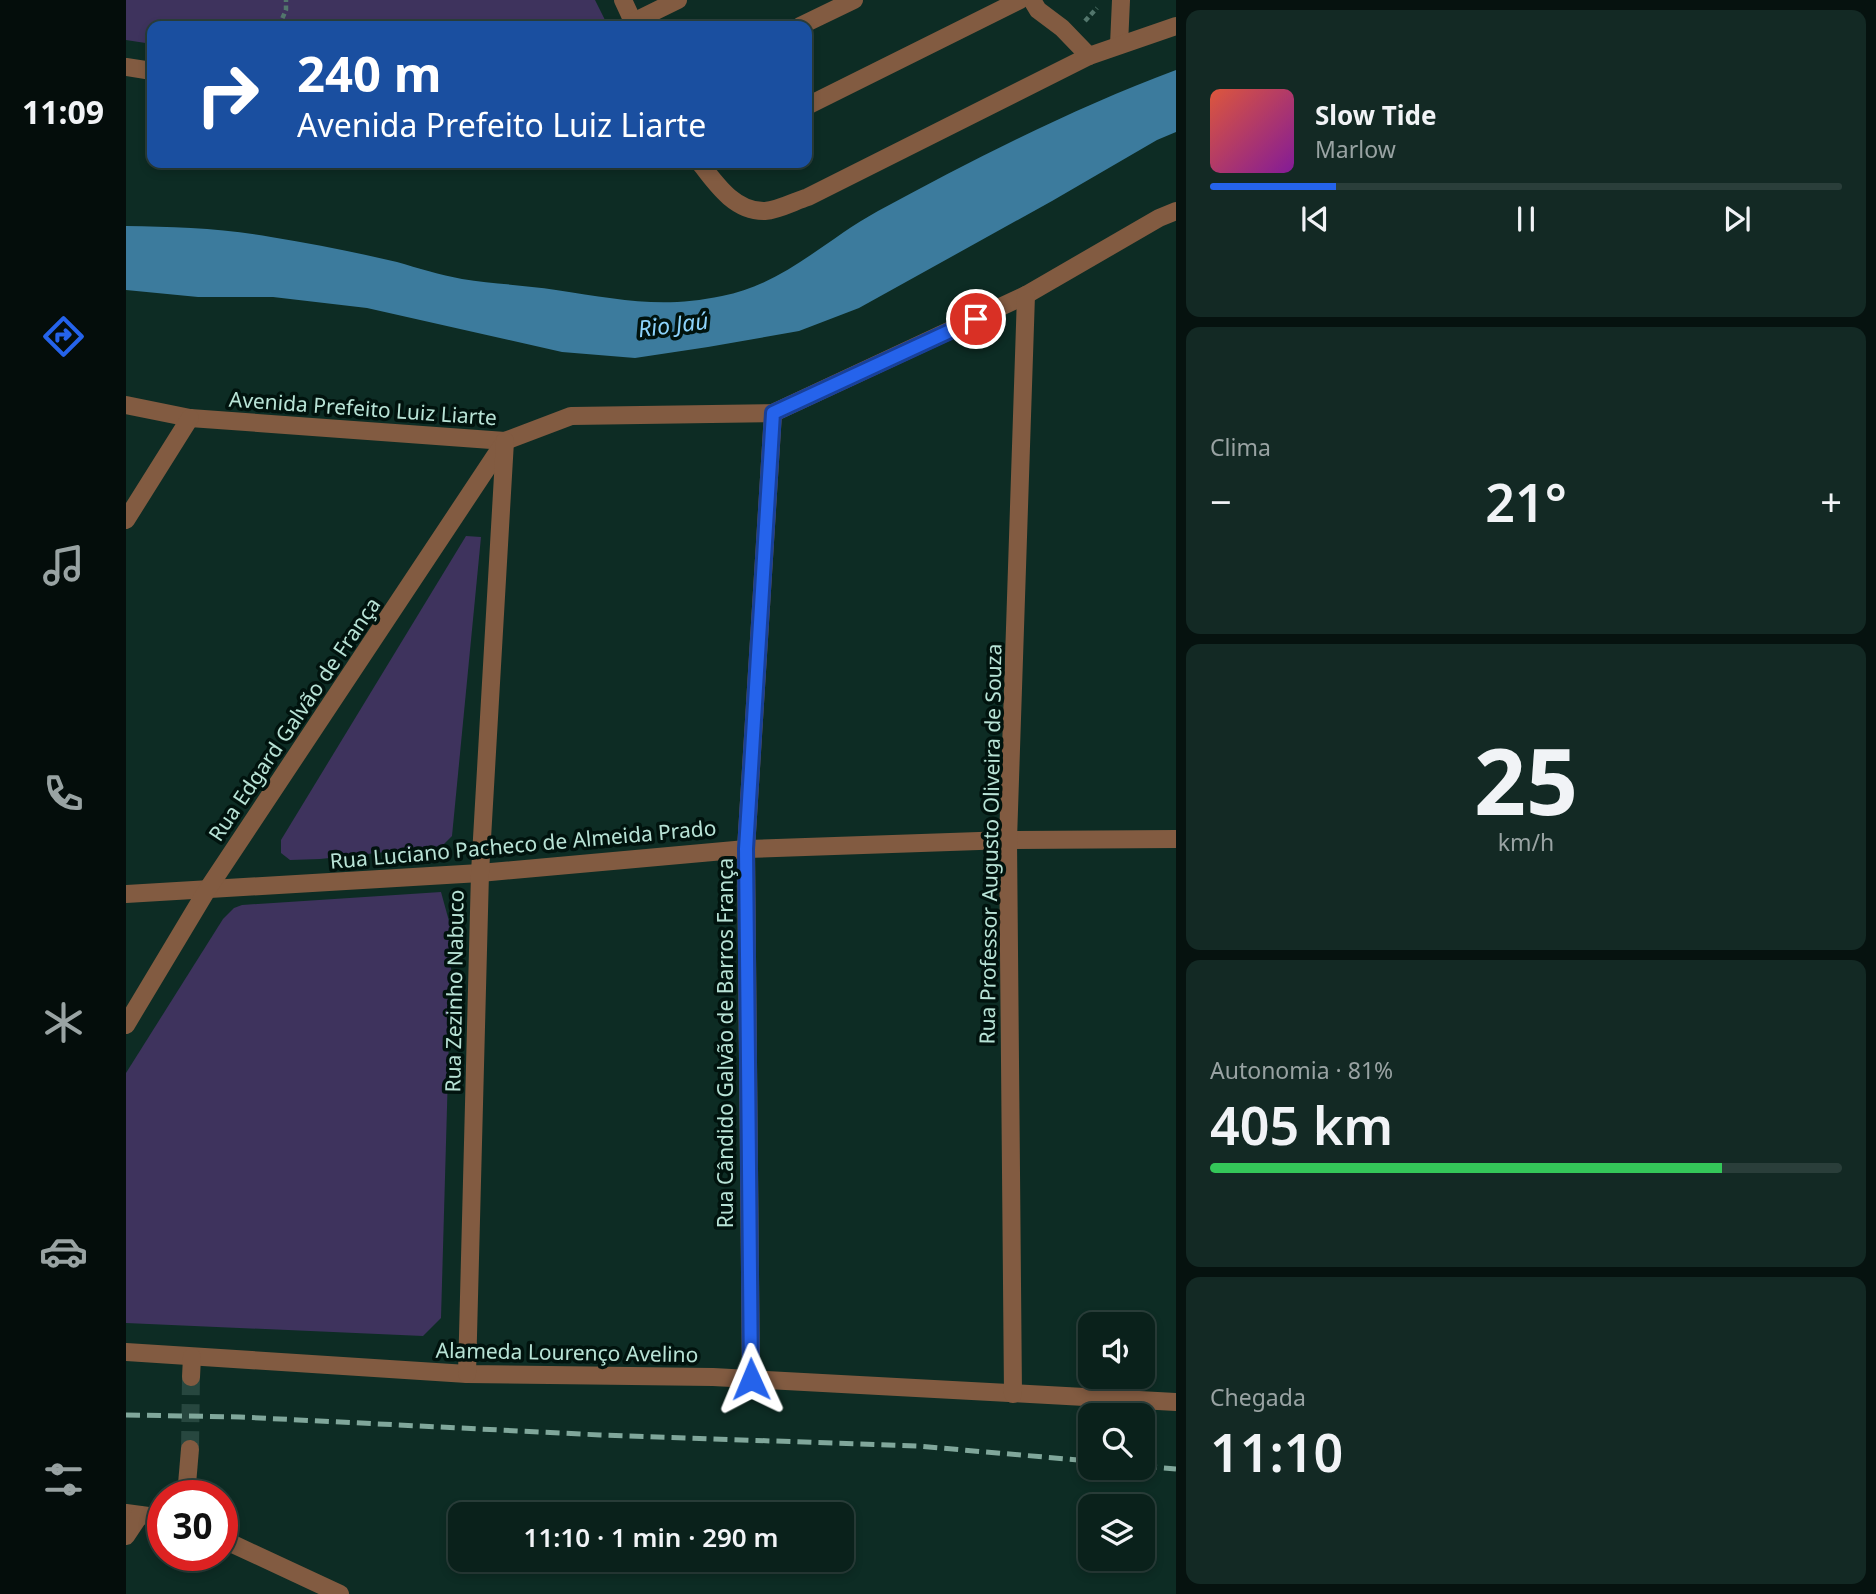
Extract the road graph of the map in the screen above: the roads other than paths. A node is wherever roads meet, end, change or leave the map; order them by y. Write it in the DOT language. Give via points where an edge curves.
graph roads {
  1 [pos="623,0"];
  2 [pos="678,0"];
  3 [pos="853,0"];
  4 [pos="1020,0"];
  5 [pos="1032,0"];
  6 [pos="1121,0"];
  7 [pos="633,21"];
  8 [pos="640,21"];
  9 [pos="810,21"];
  10 [pos="1176,26"];
  11 [pos="1119,45"];
  12 [pos="1089,56"];
  13 [pos="126,67"];
  14 [pos="147,70"];
  15 [pos="812,104"];
  16 [pos="704,168"];
  17 [pos="1176,211"];
  18 [pos="1026,295"];
  19 [pos="126,405"];
  20 [pos="773,413"];
  21 [pos="190,418"];
  22 [pos="505,441"];
  23 [pos="126,520"];
  24 [pos="1176,839"];
  25 [pos="1008,840"];
  26 [pos="746,849"];
  27 [pos="480,873"];
  28 [pos="207,890"];
  29 [pos="126,894"];
  30 [pos="126,1025"];
  31 [pos="126,1352"];
  32 [pos="192,1357"];
  33 [pos="467,1374"];
  34 [pos="191,1377"];
  35 [pos="751,1379"];
  36 [pos="1013,1394"];
  37 [pos="1176,1402"];
  38 [pos="190,1449"];
  39 [pos="187,1480"];
  40 [pos="133,1514"];
  41 [pos="126,1536"];
  42 [pos="238,1546"];
  43 [pos="340,1594"];
  1 -- 7 [label="street"];
  2 -- 8 [label="street"];
  3 -- 9 [label="street"];
  4 -- 15 [label="street"];
  5 -- 12 [label="street"];
  6 -- 11 [label="street"];
  10 -- 11 [label="street"];
  11 -- 12 [label="street"];
  12 -- 16 [label="street" via="808,197 766,211 747,208 723,193"];
  13 -- 14 [label="street"];
  17 -- 18 [label="street, Avenida Prefeito Luiz Liarte"];
  18 -- 20 [label="street, Avenida Prefeito Luiz Liarte"];
  18 -- 25 [label="street, Rua Professor Augusto Oliveira de Souza"];
  19 -- 21 [label="street, Avenida Prefeito Luiz Liarte"];
  20 -- 22 [label="street, Avenida Prefeito Luiz Liarte" via="571,416"];
  20 -- 26 [label="street, Rua Cândido Galvão de Barros França"];
  21 -- 22 [label="street, Avenida Prefeito Luiz Liarte"];
  21 -- 23 [label="street"];
  22 -- 27 [label="street, Rua Zezinho Nabuco"];
  22 -- 28 [label="street, Rua Edgard Galvão de França"];
  24 -- 25 [label="street, Rua Luciano Pacheco de Almeida Prado"];
  25 -- 26 [label="street, Rua Luciano Pacheco de Almeida Prado"];
  25 -- 36 [label="street, Rua Professor Augusto Oliveira de Souza"];
  26 -- 27 [label="street, Rua Luciano Pacheco de Almeida Prado"];
  26 -- 35 [label="street, Rua Cândido Galvão de Barros França"];
  27 -- 28 [label="street, Rua Luciano Pacheco de Almeida Prado"];
  27 -- 33 [label="street, Rua Zezinho Nabuco"];
  28 -- 29 [label="street, Rua Luciano Pacheco de Almeida Prado"];
  28 -- 30 [label="street, Rua Edgard Galvão de França"];
  31 -- 32 [label="street, Alameda Lourenço Avelino"];
  32 -- 33 [label="street, Alameda Lourenço Avelino"];
  32 -- 34 [label="street"];
  33 -- 35 [label="street, Alameda Lourenço Avelino"];
  35 -- 36 [label="street, Alameda Lourenço Avelino"];
  36 -- 37 [label="street, Alameda Lourenço Avelino"];
  38 -- 39 [label="street"];
  40 -- 41 [label="street"];
  42 -- 43 [label="street"];
}
